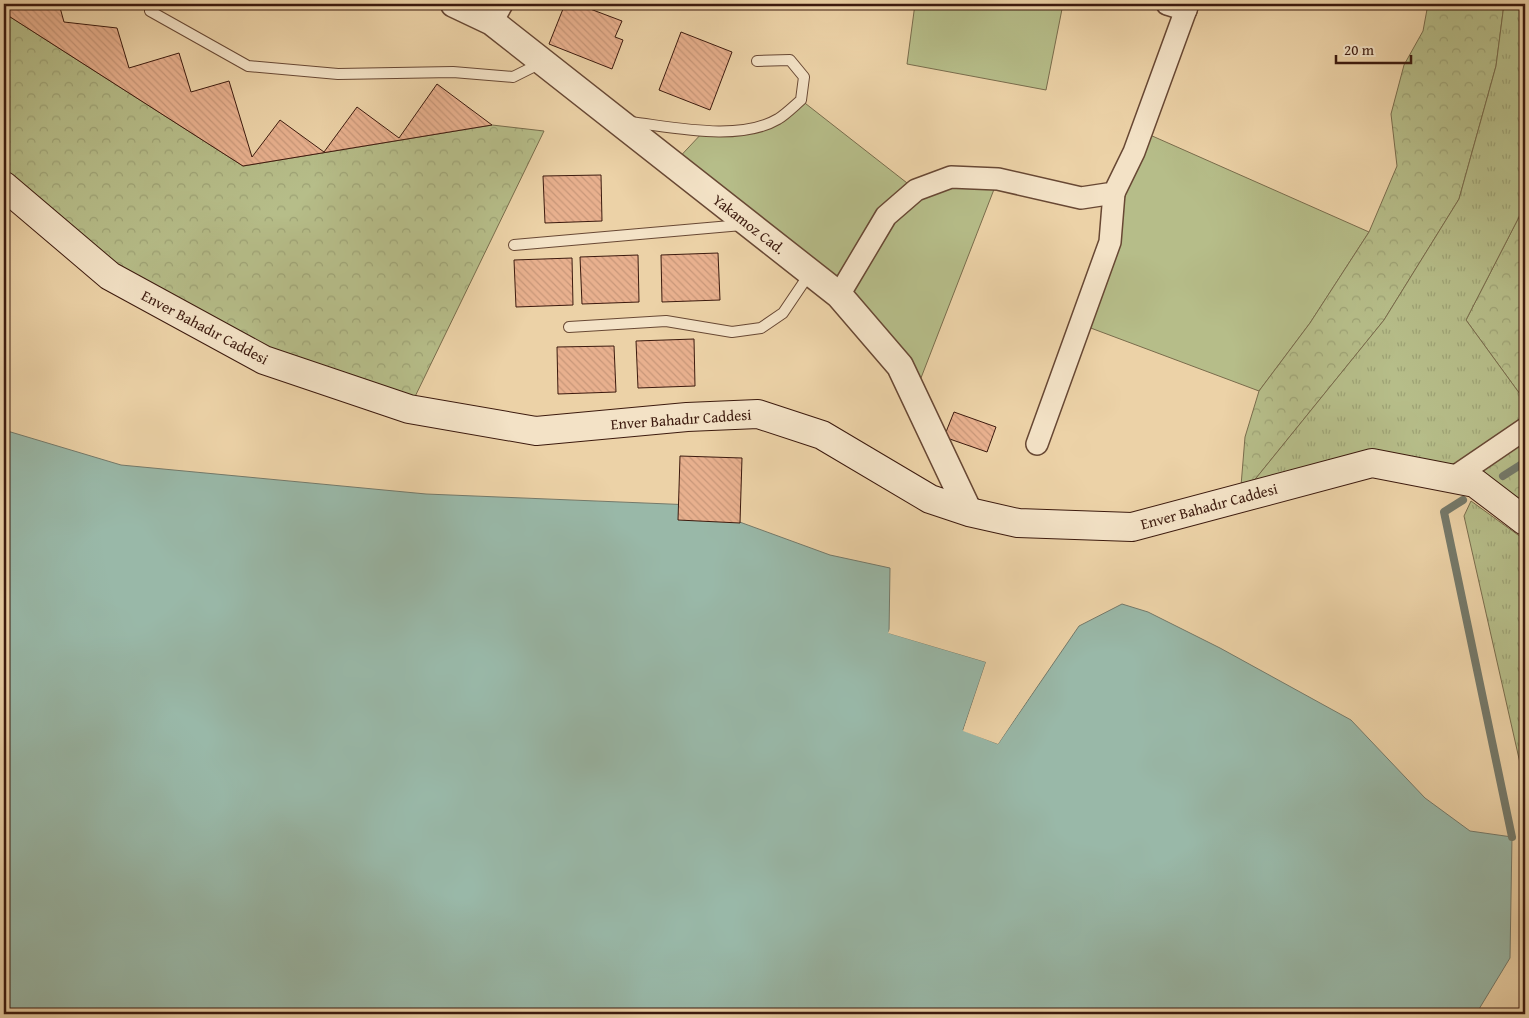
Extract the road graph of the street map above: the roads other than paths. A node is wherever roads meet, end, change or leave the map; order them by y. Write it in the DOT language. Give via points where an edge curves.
graph roads {
  1 [pos="454,4"];
  2 [pos="1180,6"];
  3 [pos="150,11"];
  4 [pos="497,13"];
  5 [pos="757,61"];
  6 [pos="543,62"];
  7 [pos="617,120"];
  8 [pos="4,186"];
  9 [pos="1114,193"];
  10 [pos="750,225"];
  11 [pos="514,245"];
  12 [pos="810,272"];
  13 [pos="839,295"];
  14 [pos="569,327"];
  15 [pos="1525,429"];
  16 [pos="1037,444"];
  17 [pos="1461,480"];
  18 [pos="969,512"];
  19 [pos="1525,521"];
  1 -- 4 [label="street, Yakamoz Cad."];
  2 -- 9 [label="street" via="1134,152"];
  3 -- 6 [label="lane" via="248,66 338,74 453,72 513,77"];
  4 -- 6 [label="street, Yakamoz Cad."];
  5 -- 7 [label="lane" via="790,60 804,77 801,100 777,120 749,129 704,131"];
  6 -- 7 [label="street, Yakamoz Cad."];
  7 -- 10 [label="street, Yakamoz Cad."];
  8 -- 18 [label="main road, Enver Bahadır Caddesi" via="110,276 264,360 410,409 536,431 758,414 822,435 930,499"];
  9 -- 13 [label="street" via="1081,198 998,178 951,177 942,180 916,190 886,216"];
  9 -- 16 [label="street" via="1110,242"];
  10 -- 11 [label="lane"];
  10 -- 12 [label="street, Yakamoz Cad."];
  12 -- 13 [label="street, Yakamoz Cad."];
  12 -- 14 [label="lane" via="783,313 761,328 732,332 666,321"];
  13 -- 18 [label="street, Yakamoz Cad." via="900,366"];
  15 -- 17 [label="street"];
  17 -- 18 [label="main road, Enver Bahadır Caddesi" via="1372,463 1132,527 1018,523"];
  17 -- 19 [label="main road, Enver Bahadır Caddesi"];
}
